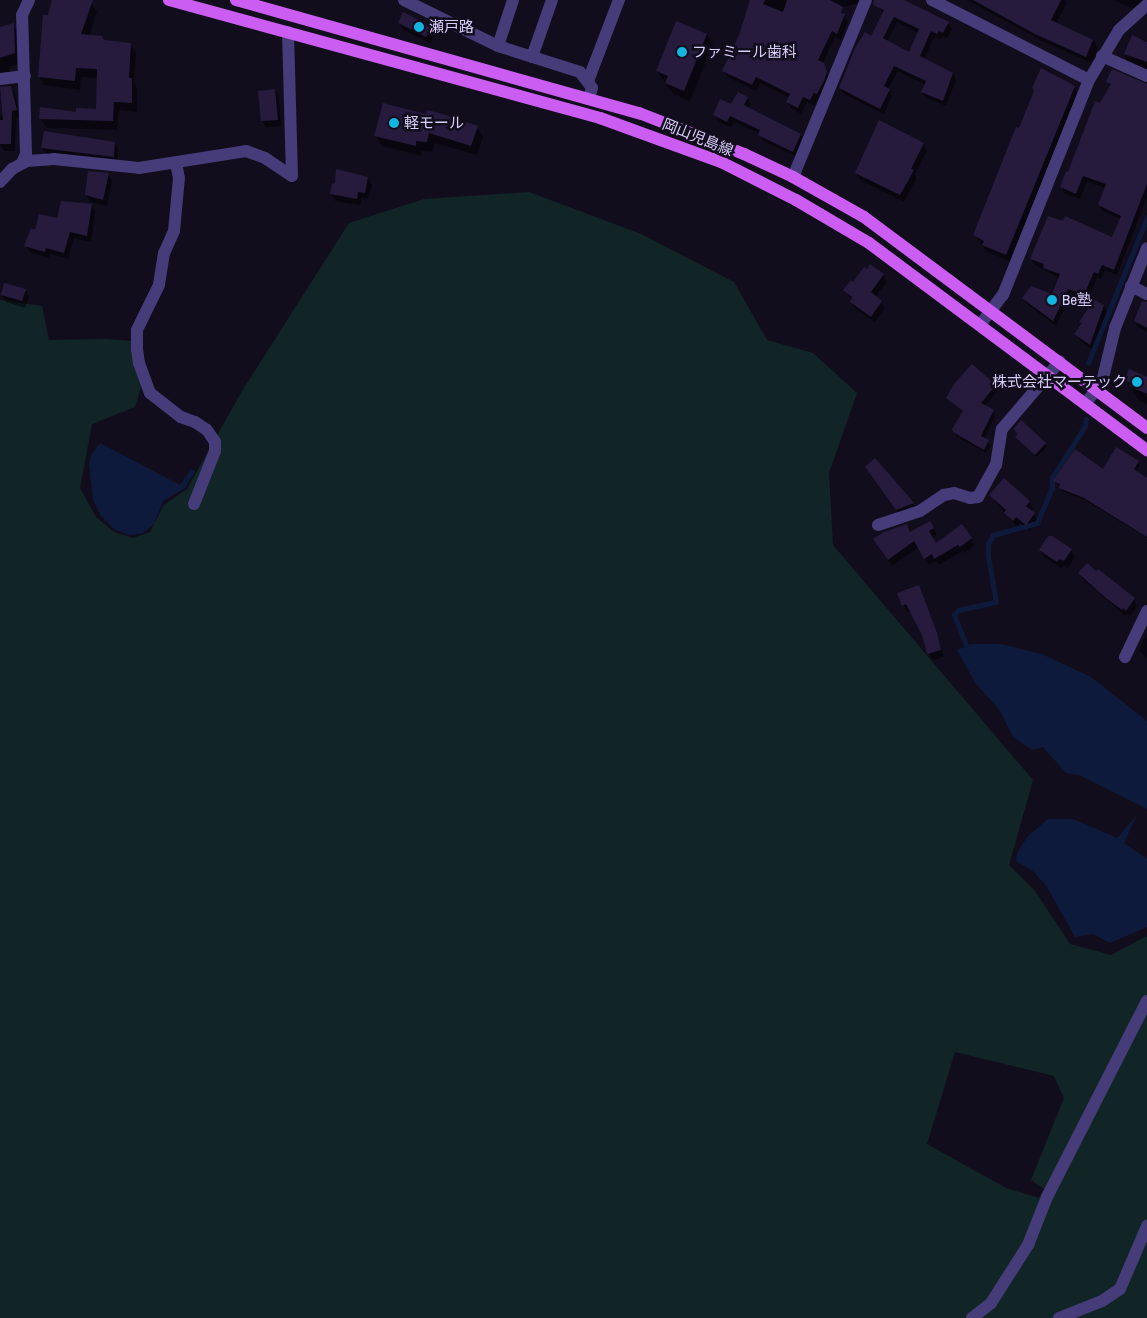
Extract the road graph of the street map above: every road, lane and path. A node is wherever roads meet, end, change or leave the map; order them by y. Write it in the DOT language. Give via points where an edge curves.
graph roads {
  1 [pos="29,0"];
  2 [pos="169,0"];
  3 [pos="236,0"];
  4 [pos="404,0"];
  5 [pos="513,0"];
  6 [pos="552,0"];
  7 [pos="619,0"];
  8 [pos="866,0"];
  9 [pos="932,0"];
  10 [pos="1147,5"];
  11 [pos="319,23"];
  12 [pos="288,32"];
  13 [pos="312,39"];
  14 [pos="498,46"];
  15 [pos="1102,56"];
  16 [pos="532,57"];
  17 [pos="25,76"];
  18 [pos="1147,76"];
  19 [pos="0,79"];
  20 [pos="1089,80"];
  21 [pos="588,81"];
  22 [pos="589,98"];
  23 [pos="606,103"];
  24 [pos="600,118"];
  25 [pos="22,162"];
  26 [pos="176,163"];
  27 [pos="792,177"];
  28 [pos="0,182"];
  29 [pos="1147,248"];
  30 [pos="1131,286"];
  31 [pos="1147,294"];
  32 [pos="992,311"];
  33 [pos="980,325"];
  34 [pos="1060,361"];
  35 [pos="1046,375"];
  36 [pos="1097,390"];
  37 [pos="1086,404"];
  38 [pos="1147,428"];
  39 [pos="1147,450"];
  40 [pos="194,504"];
  41 [pos="878,525"];
  42 [pos="1147,611"];
  43 [pos="1125,657"];
  44 [pos="1147,1001"];
  45 [pos="1147,1226"];
  46 [pos="972,1318"];
  47 [pos="1058,1318"];
  1 -- 17 [label="street" via="22,15"];
  2 -- 12 [label="main road, 岡山児島線"];
  3 -- 11 [label="main road, 岡山児島線"];
  4 -- 14 [label="street"];
  5 -- 14 [label="street"];
  6 -- 16 [label="street"];
  7 -- 21 [label="street"];
  8 -- 27 [label="street"];
  9 -- 20 [label="street"];
  10 -- 15 [label="street" via="1119,30"];
  11 -- 13 [label="main road"];
  11 -- 22 [label="main road, 岡山児島線"];
  12 -- 13 [label="main road, 岡山児島線"];
  12 -- 26 [label="street" via="292,176 265,158 246,151 213,154"];
  13 -- 24 [label="main road, 岡山児島線"];
  14 -- 16 [label="street"];
  15 -- 18 [label="street"];
  15 -- 20 [label="street"];
  16 -- 21 [label="street" via="580,72"];
  17 -- 19 [label="street"];
  17 -- 25 [label="street" via="26,154"];
  20 -- 32 [label="street" via="1007,286"];
  21 -- 22 [label="street" via="592,88"];
  22 -- 23 [label="main road, 岡山児島線"];
  23 -- 24 [label="main road"];
  23 -- 27 [label="main road, 岡山児島線" via="691,132"];
  24 -- 33 [label="main road, 岡山児島線" via="721,162 796,200 869,243"];
  25 -- 26 [label="street" via="54,159 139,168"];
  25 -- 28 [label="street"];
  26 -- 40 [label="street" via="179,178 174,231 164,253 159,284 137,330 137,349 150,393 181,417 207,430 215,442 215,451"];
  27 -- 32 [label="main road, 岡山児島線" via="864,217"];
  29 -- 30 [label="street"];
  30 -- 31 [label="street"];
  30 -- 36 [label="street"];
  32 -- 33 [label="street"];
  32 -- 34 [label="main road, 岡山児島線"];
  33 -- 35 [label="main road, 岡山児島線"];
  34 -- 35 [label="street"];
  34 -- 36 [label="main road, 岡山児島線"];
  35 -- 37 [label="main road, 岡山児島線"];
  35 -- 41 [label="street" via="1002,429 996,465 978,497 954,493 944,495 920,511"];
  36 -- 37 [label="street"];
  36 -- 38 [label="main road, 岡山児島線"];
  37 -- 39 [label="main road, 岡山児島線"];
  42 -- 43 [label="street"];
  44 -- 46 [label="street" via="1047,1197 1028,1245 990,1303"];
  45 -- 47 [label="street" via="1120,1290"];
}
